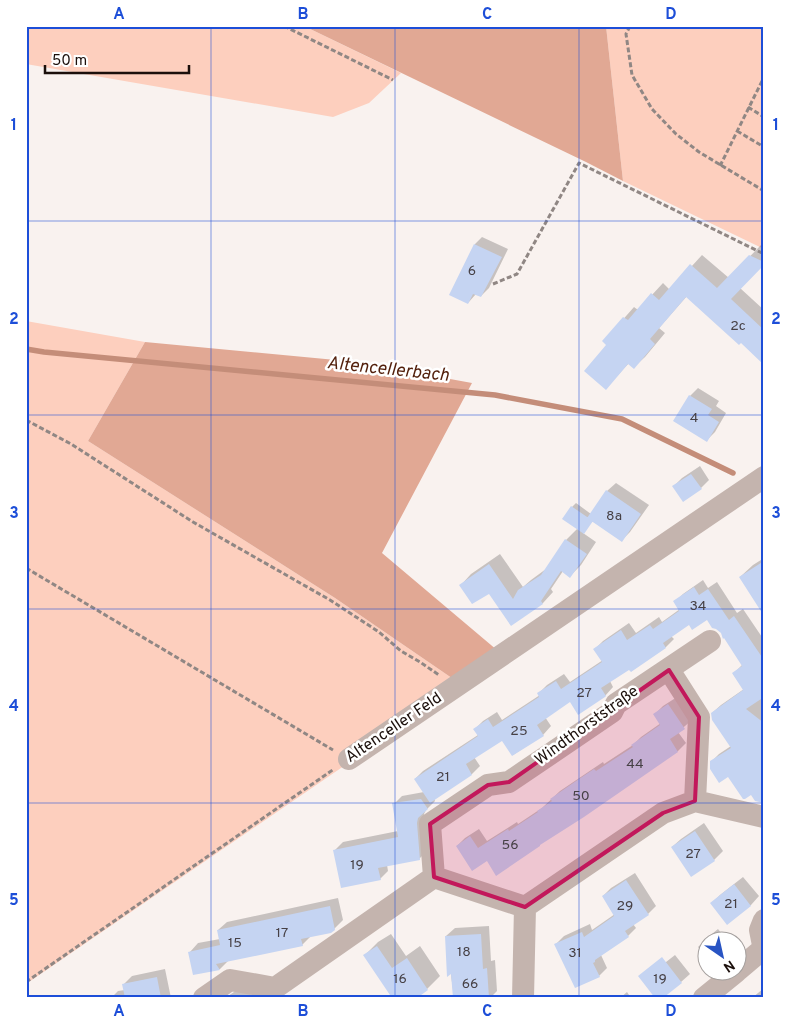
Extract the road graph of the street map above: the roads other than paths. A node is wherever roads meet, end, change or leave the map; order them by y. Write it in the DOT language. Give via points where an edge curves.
graph roads {
  1 [pos="764,477"];
  2 [pos="710,641"];
  3 [pos="669,670"];
  4 [pos="349,759"];
  5 [pos="695,801"];
  6 [pos="764,817"];
  7 [pos="434,877"];
  8 [pos="525,907"];
  9 [pos="764,920"];
  10 [pos="763,950"];
  11 [pos="748,962"];
  12 [pos="723,982"];
  13 [pos="204,998"];
  14 [pos="523,998"];
  15 [pos="704,998"];
  1 -- 4 [label="street, Altenceller Feld"];
  2 -- 3 [label="street, Windthorststraße"];
  3 -- 5 [label="street" via="699,717"];
  3 -- 7 [label="street, Windthorststraße" via="616,704 612,712 509,782 488,785 430,824"];
  5 -- 6 [label="street"];
  5 -- 8 [label="street" via="663,813"];
  7 -- 8 [label="street"];
  7 -- 13 [label="street" via="275,988 230,980"];
  8 -- 14 [label="street"];
  9 -- 10 [label="street" via="760,930"];
  10 -- 11 [label="street"];
  12 -- 15 [label="street"];
}
